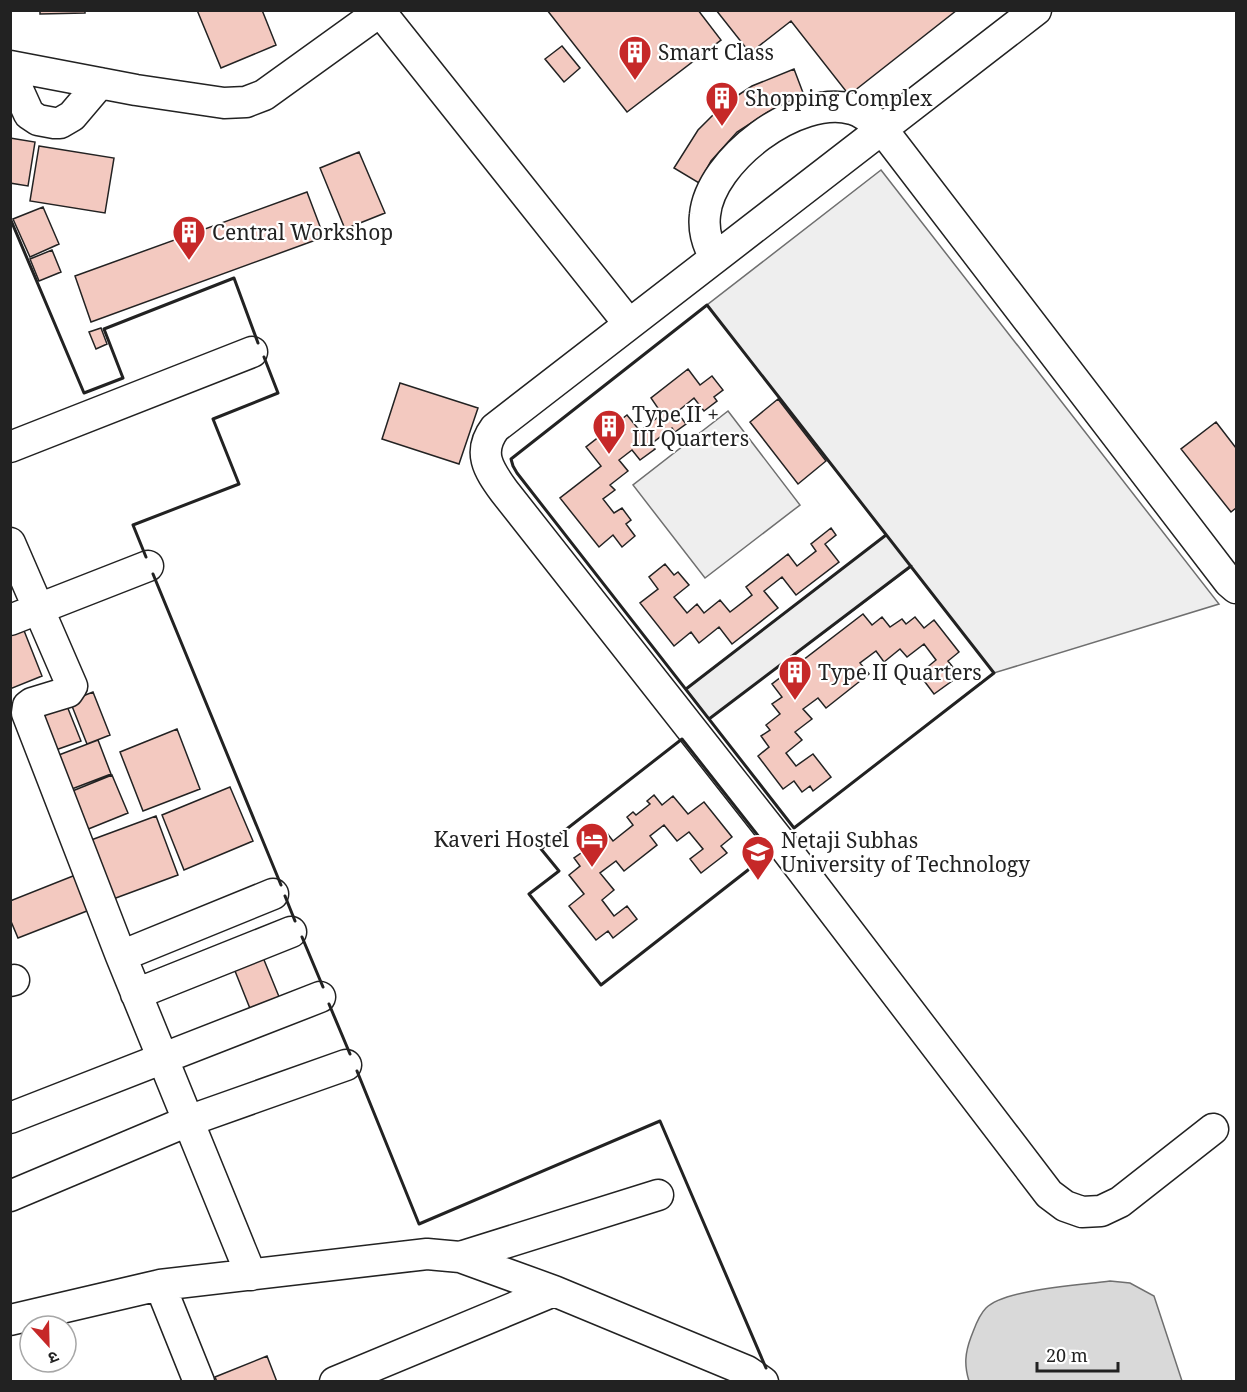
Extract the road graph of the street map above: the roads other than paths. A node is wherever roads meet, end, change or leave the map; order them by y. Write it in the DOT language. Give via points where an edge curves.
graph roads {
  1 [pos="1036,10"];
  2 [pos="380,11"];
  3 [pos="10,66"];
  4 [pos="10,72"];
  5 [pos="100,83"];
  6 [pos="882,129"];
  7 [pos="715,258"];
  8 [pos="629,324"];
  9 [pos="252,352"];
  10 [pos="10,447"];
  11 [pos="10,543"];
  12 [pos="148,566"];
  13 [pos="1236,588"];
  14 [pos="38,609"];
  15 [pos="10,620"];
  16 [pos="273,894"];
  17 [pos="291,932"];
  18 [pos="121,956"];
  19 [pos="136,994"];
  20 [pos="320,997"];
  21 [pos="163,1059"];
  22 [pos="346,1065"];
  23 [pos="10,1118"];
  24 [pos="188,1121"];
  25 [pos="1213,1129"];
  26 [pos="658,1195"];
  27 [pos="10,1196"];
  28 [pos="460,1257"];
  29 [pos="251,1275"];
  30 [pos="160,1285"];
  31 [pos="554,1291"];
  32 [pos="10,1320"];
  33 [pos="199,1382"];
  34 [pos="335,1382"];
  35 [pos="763,1382"];
  1 -- 6 [label="street"];
  2 -- 5 [label="street" via="264,94 246,102 224,103"];
  2 -- 8 [label="street"];
  3 -- 5 [label="street"];
  4 -- 5 [label="street" via="29,114 54,123 72,116"];
  6 -- 7 [label="street"];
  6 -- 7 [label="street" via="865,114 838,107 802,114 762,134 730,163 709,197 705,230"];
  6 -- 13 [label="street"];
  7 -- 8 [label="street"];
  8 -- 25 [label="street" via="495,428 485,451 497,481 1049,1194 1082,1212 1101,1210 1120,1202"];
  9 -- 10 [label="street"];
  11 -- 14 [label="street"];
  12 -- 14 [label="street"];
  14 -- 15 [label="street"];
  14 -- 18 [label="street" via="72,686 68,692 32,703 27,713"];
  16 -- 18 [label="street"];
  17 -- 19 [label="street"];
  18 -- 19 [label="street"];
  19 -- 21 [label="street"];
  20 -- 21 [label="street"];
  21 -- 23 [label="street"];
  21 -- 24 [label="street"];
  22 -- 24 [label="street"];
  24 -- 27 [label="street"];
  24 -- 29 [label="street"];
  26 -- 28 [label="street"];
  28 -- 29 [label="street" via="427,1254"];
  28 -- 31 [label="street"];
  29 -- 30 [label="street"];
  30 -- 32 [label="street"];
  30 -- 33 [label="street"];
  31 -- 34 [label="street"];
  31 -- 35 [label="street" via="747,1371"];
}
